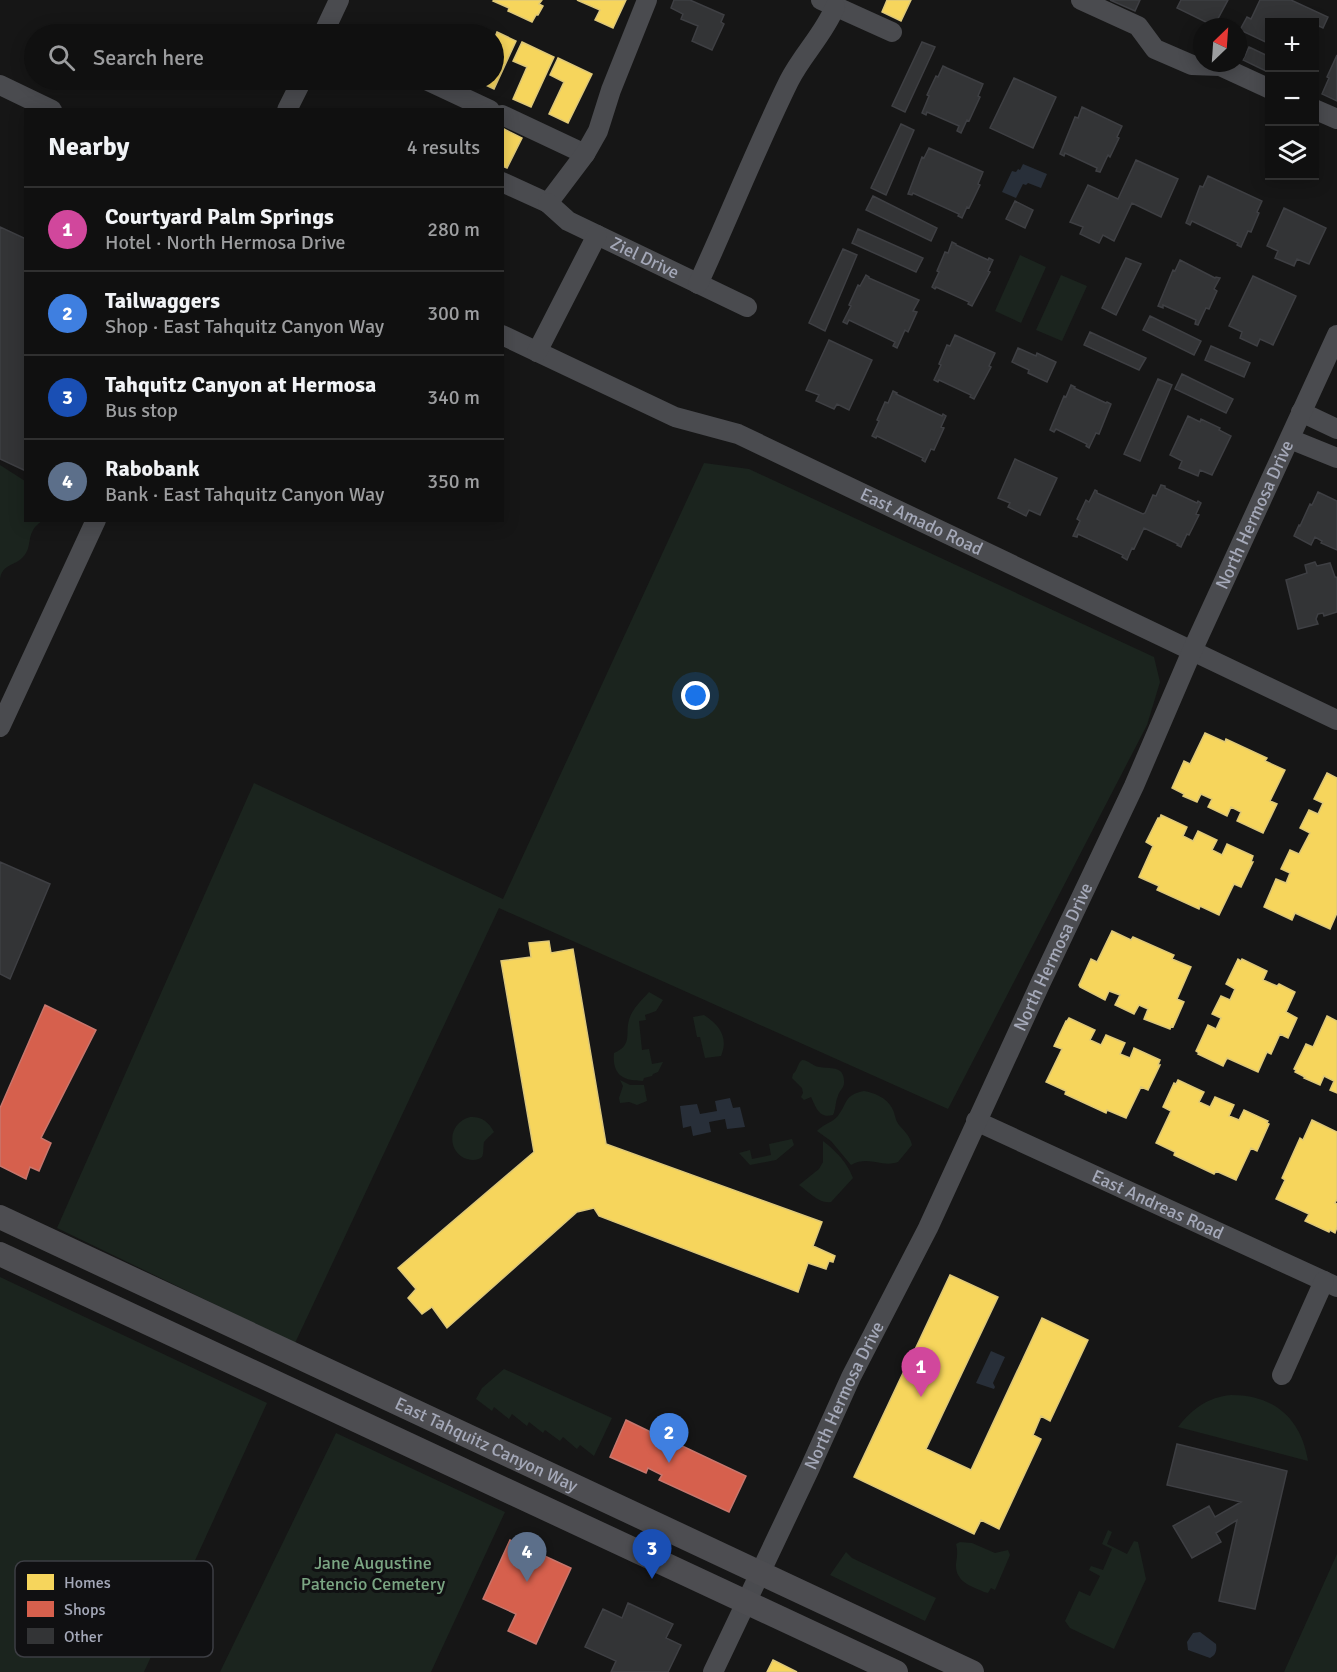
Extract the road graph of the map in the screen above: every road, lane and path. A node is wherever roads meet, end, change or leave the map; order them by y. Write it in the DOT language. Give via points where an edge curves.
graph roads {
  1 [pos="339,0"];
  2 [pos="647,0"];
  3 [pos="1081,0"];
  4 [pos="828,3"];
  5 [pos="328,24"];
  6 [pos="892,32"];
  7 [pos="0,85"];
  8 [pos="1265,87"];
  9 [pos="297,90"];
  10 [pos="447,90"];
  11 [pos="48,108"];
  12 [pos="288,108"];
  13 [pos="486,108"];
  14 [pos="1319,111"];
  15 [pos="504,116"];
  16 [pos="1337,119"];
  17 [pos="585,154"];
  18 [pos="504,183"];
  19 [pos="548,203"];
  20 [pos="597,235"];
  21 [pos="698,284"];
  22 [pos="747,308"];
  23 [pos="1337,335"];
  24 [pos="504,336"];
  25 [pos="537,352"];
  26 [pos="1301,412"];
  27 [pos="1337,429"];
  28 [pos="1290,439"];
  29 [pos="1337,458"];
  30 [pos="95,522"];
  31 [pos="1192,651"];
  32 [pos="1337,720"];
  33 [pos="0,727"];
  34 [pos="976,1121"];
  35 [pos="0,1217"];
  36 [pos="0,1254"];
  37 [pos="1331,1284"];
  38 [pos="1282,1375"];
  39 [pos="760,1573"];
  40 [pos="746,1602"];
  41 [pos="713,1672"];
  42 [pos="896,1672"];
  43 [pos="972,1672"];
  1 -- 5 [label="street"];
  2 -- 17 [label="street" via="598,131"];
  3 -- 8 [label="street" via="1138,26 1155,49 1192,65 1220,66"];
  4 -- 6 [label="street"];
  4 -- 21 [label="street" via="825,28 786,86"];
  7 -- 11 [label="street"];
  9 -- 12 [label="street"];
  10 -- 13 [label="street"];
  14 -- 16 [label="street"];
  15 -- 17 [label="street"];
  17 -- 19 [label="street"];
  18 -- 19 [label="street, Ziel Drive"];
  19 -- 20 [label="street, Ziel Drive" via="568,221"];
  20 -- 21 [label="street, Ziel Drive"];
  20 -- 25 [label="street"];
  21 -- 22 [label="street, Ziel Drive"];
  23 -- 26 [label="street, North Hermosa Drive"];
  24 -- 25 [label="street, East Amado Road"];
  25 -- 31 [label="street, East Amado Road" via="675,417 738,434"];
  26 -- 27 [label="street"];
  26 -- 28 [label="street, North Hermosa Drive"];
  28 -- 29 [label="street"];
  28 -- 31 [label="street, North Hermosa Drive"];
  30 -- 33 [label="street"];
  31 -- 32 [label="street, East Amado Road"];
  31 -- 34 [label="street, North Hermosa Drive" via="1134,786"];
  34 -- 37 [label="street, East Andreas Road"];
  34 -- 39 [label="street, North Hermosa Drive"];
  35 -- 39 [label="main road, East Tahquitz Canyon Way"];
  36 -- 40 [label="main road, East Tahquitz Canyon Way"];
  37 -- 38 [label="street"];
  39 -- 40 [label="street, North Hermosa Drive"];
  39 -- 43 [label="main road, East Tahquitz Canyon Way"];
  40 -- 41 [label="street, North Hermosa Drive"];
  40 -- 42 [label="main road, East Tahquitz Canyon Way"];
}
